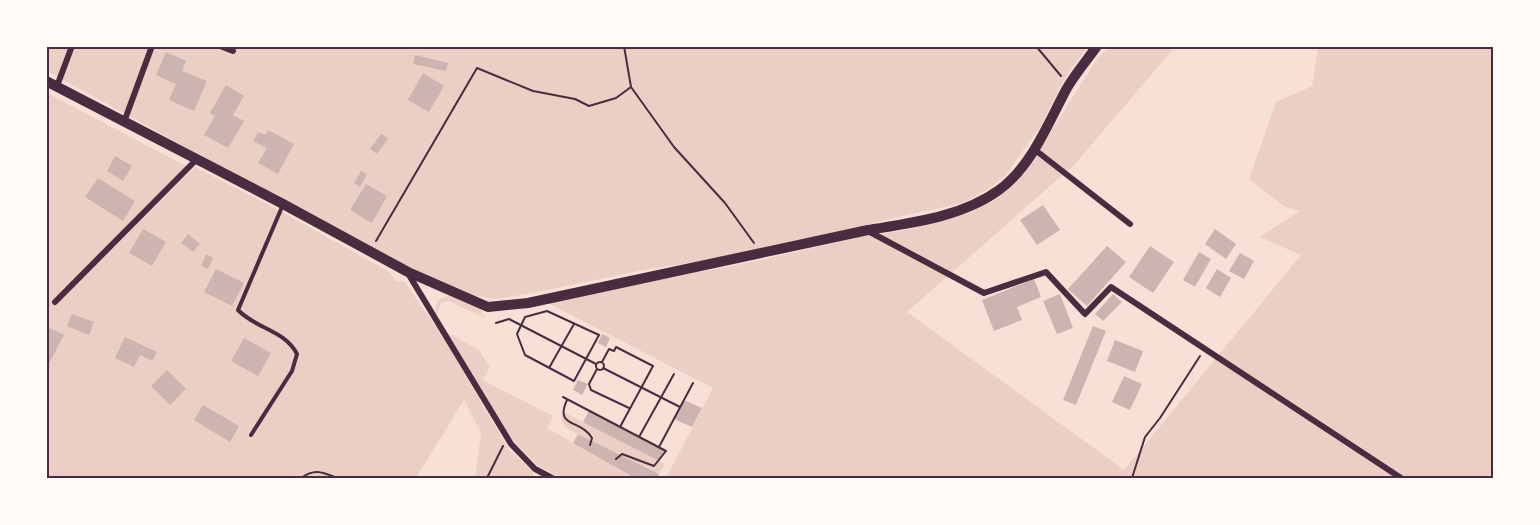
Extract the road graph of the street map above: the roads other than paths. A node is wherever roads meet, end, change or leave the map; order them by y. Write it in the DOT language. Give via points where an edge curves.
graph roads {
  1 [pos="72,46"];
  2 [pos="152,46"];
  3 [pos="220,46"];
  4 [pos="1097,46"];
  5 [pos="233,51"];
  6 [pos="52,84"];
  7 [pos="124,122"];
  8 [pos="1034,149"];
  9 [pos="197,159"];
  10 [pos="283,204"];
  11 [pos="1130,225"];
  12 [pos="868,230"];
  13 [pos="408,272"];
  14 [pos="55,302"];
  15 [pos="251,435"];
  16 [pos="552,478"];
  17 [pos="1401,478"];
  1 -- 6 [label="street"];
  2 -- 7 [label="street"];
  3 -- 5 [label="street"];
  4 -- 8 [label="main road" via="1069,85"];
  6 -- 7 [label="main road"];
  7 -- 9 [label="main road"];
  8 -- 11 [label="street"];
  8 -- 12 [label="main road" via="1014,177 966,208 910,224"];
  9 -- 10 [label="main road"];
  9 -- 14 [label="street"];
  10 -- 13 [label="main road"];
  10 -- 15 [label="lane" via="238,309 246,318 291,342 297,354 292,371"];
  12 -- 13 [label="main road" via="528,303 488,308"];
  12 -- 17 [label="street" via="984,293 1046,272 1085,314 1110,288"];
  13 -- 16 [label="street" via="507,438 535,469"];
}
